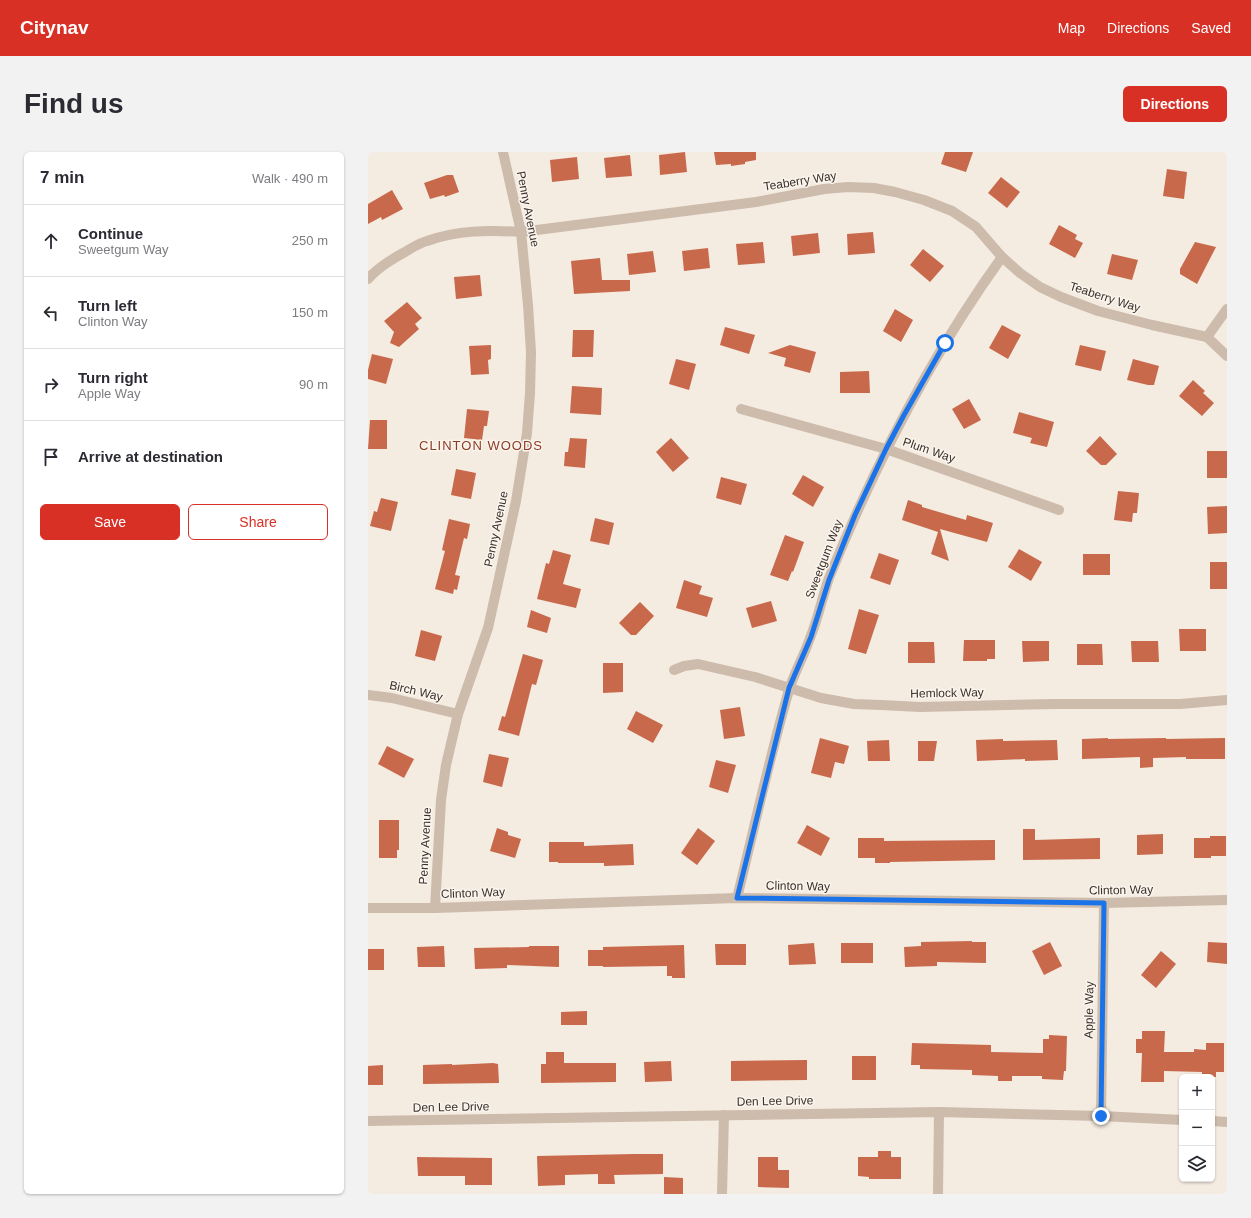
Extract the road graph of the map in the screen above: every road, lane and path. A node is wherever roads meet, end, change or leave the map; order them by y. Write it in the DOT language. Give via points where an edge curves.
graph roads {
  1 [pos="503,152"];
  2 [pos="521,232"];
  3 [pos="1002,257"];
  4 [pos="368,279"];
  5 [pos="1227,309"];
  6 [pos="1207,337"];
  7 [pos="1227,356"];
  8 [pos="741,409"];
  9 [pos="886,449"];
  10 [pos="1060,510"];
  11 [pos="674,670"];
  12 [pos="789,688"];
  13 [pos="368,696"];
  14 [pos="1227,700"];
  15 [pos="458,714"];
  16 [pos="737,898"];
  17 [pos="1227,900"];
  18 [pos="1104,903"];
  19 [pos="368,908"];
  20 [pos="435,908"];
  21 [pos="939,1112"];
  22 [pos="724,1115"];
  23 [pos="1101,1116"];
  24 [pos="1179,1120"];
  25 [pos="368,1121"];
  26 [pos="1215,1121"];
  27 [pos="1227,1122"];
  28 [pos="722,1194"];
  29 [pos="938,1194"];
  1 -- 2 [label="street, Penny Avenue"];
  2 -- 3 [label="street, Teaberry Way" via="756,202 824,189 874,188 924,200 952,211 976,227"];
  2 -- 4 [label="street, Teaberry Way" via="471,232 426,241 397,256"];
  2 -- 15 [label="street, Penny Avenue" via="531,352 527,433 516,501 488,628"];
  3 -- 6 [label="street, Teaberry Way" via="1040,286 1076,303 1098,311"];
  3 -- 9 [label="street, Sweetgum Way" via="945,343"];
  5 -- 6 [label="street"];
  6 -- 7 [label="street"];
  8 -- 9 [label="street, Plum Way"];
  9 -- 10 [label="street, Plum Way"];
  9 -- 12 [label="street, Sweetgum Way" via="855,515 829,580 811,637"];
  11 -- 12 [label="street, Hemlock Way" via="698,664"];
  12 -- 14 [label="street, Hemlock Way" via="821,698 854,704 920,707 1180,704"];
  12 -- 16 [label="street, Sweetgum Way"];
  13 -- 15 [label="street, Birch Way" via="392,698"];
  15 -- 20 [label="street, Penny Avenue" via="441,800"];
  16 -- 18 [label="street, Clinton Way"];
  16 -- 20 [label="street, Clinton Way"];
  17 -- 18 [label="street, Clinton Way"];
  18 -- 23 [label="street, Apple Way"];
  19 -- 20 [label="street, Clinton Way"];
  21 -- 22 [label="street, Den Lee Drive"];
  21 -- 23 [label="street, Den Lee Drive"];
  21 -- 29 [label="street"];
  22 -- 25 [label="street, Den Lee Drive"];
  22 -- 28 [label="street"];
  23 -- 24 [label="street, Den Lee Drive"];
  26 -- 27 [label="street"];
}
